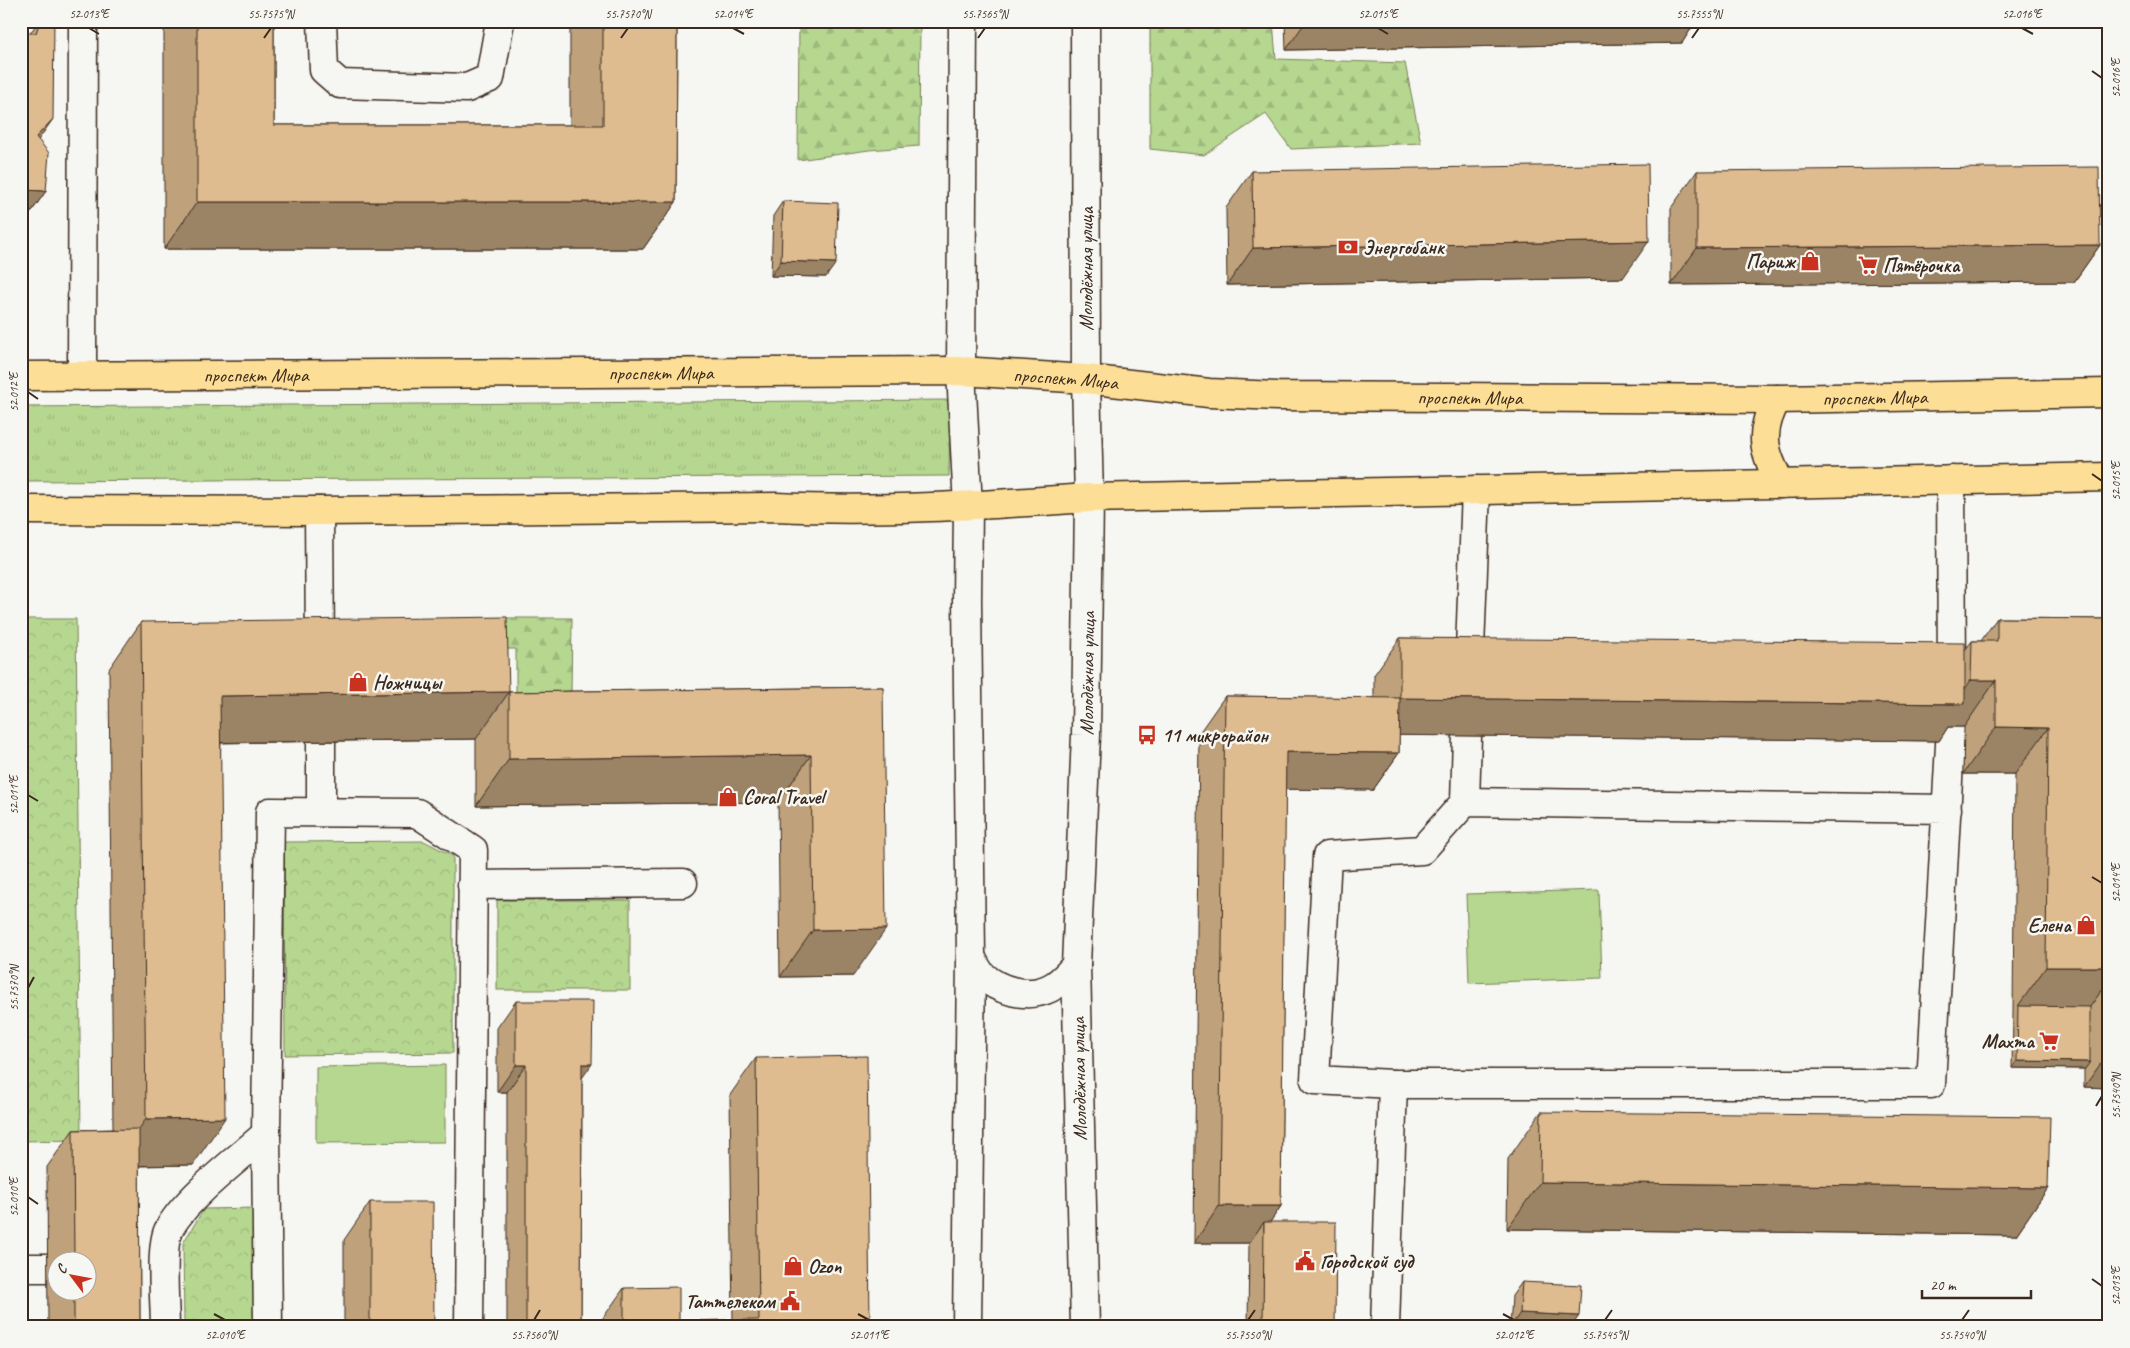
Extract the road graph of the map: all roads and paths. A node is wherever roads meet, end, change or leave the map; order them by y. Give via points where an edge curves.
1 (83, 21) edge
2 (322, 21) edge
3 (500, 21) edge
4 (963, 21) edge
5 (1085, 21) edge
6 (961, 371) junction
7 (21, 376) edge
8 (82, 376) junction
9 (1086, 379) junction
10 (2109, 393) edge
11 (1777, 399) junction
12 (2109, 477) edge
13 (1951, 480) junction
14 (1781, 484) junction
15 (1476, 490) junction
16 (1089, 498) junction
17 (968, 507) junction
18 (21, 510) edge
19 (319, 511) junction
20 (320, 666) edge
21 (1470, 676) edge
22 (1952, 688) edge
23 (1951, 728) edge
24 (1468, 736) edge
25 (321, 742) edge
26 (1465, 802) junction
27 (1947, 809) junction
28 (321, 812) junction
29 (683, 883) dead end
30 (472, 885) junction
31 (971, 957) junction
32 (1076, 965) junction
33 (1393, 1084) junction
34 (266, 1134) junction
35 (165, 1327) edge
36 (268, 1327) edge
37 (469, 1327) edge
38 (967, 1327) edge
39 (1085, 1327) edge
40 (1385, 1327) edge

1 - 8 street
2 - 3 street via 324,70 340,84 467,88 490,78
4 - 6 street
5 - 9 street, Молодёжная улица
6 - 8 main road, проспект Мира
6 - 9 main road, проспект Мира
6 - 17 street
7 - 8 main road, проспект Мира
9 - 11 main road, проспект Мира via 1209,393 1277,396
9 - 16 street, Молодёжная улица
10 - 11 main road, проспект Мира
11 - 14 main road via 1768,415 1764,432 1770,466
12 - 13 main road
13 - 14 main road
13 - 22 street
14 - 15 main road
15 - 16 main road
15 - 21 street
16 - 17 main road
16 - 32 street, Молодёжная улица via 1086,735
17 - 19 main road
17 - 31 street
18 - 19 main road
19 - 20 street
23 - 27 street
24 - 26 street
25 - 28 street
26 - 27 street
26 - 33 street via 1422,850 1327,856 1315,1080
27 - 33 street via 1931,1084
28 - 30 street via 417,813 473,850
28 - 34 street via 270,812
29 - 30 street
30 - 37 street
31 - 32 street via 981,973 995,985 1012,992 1049,989
31 - 38 street
32 - 39 street, Молодёжная улица
33 - 40 street
34 - 35 street via 189,1203 168,1232 154,1265
34 - 36 street

